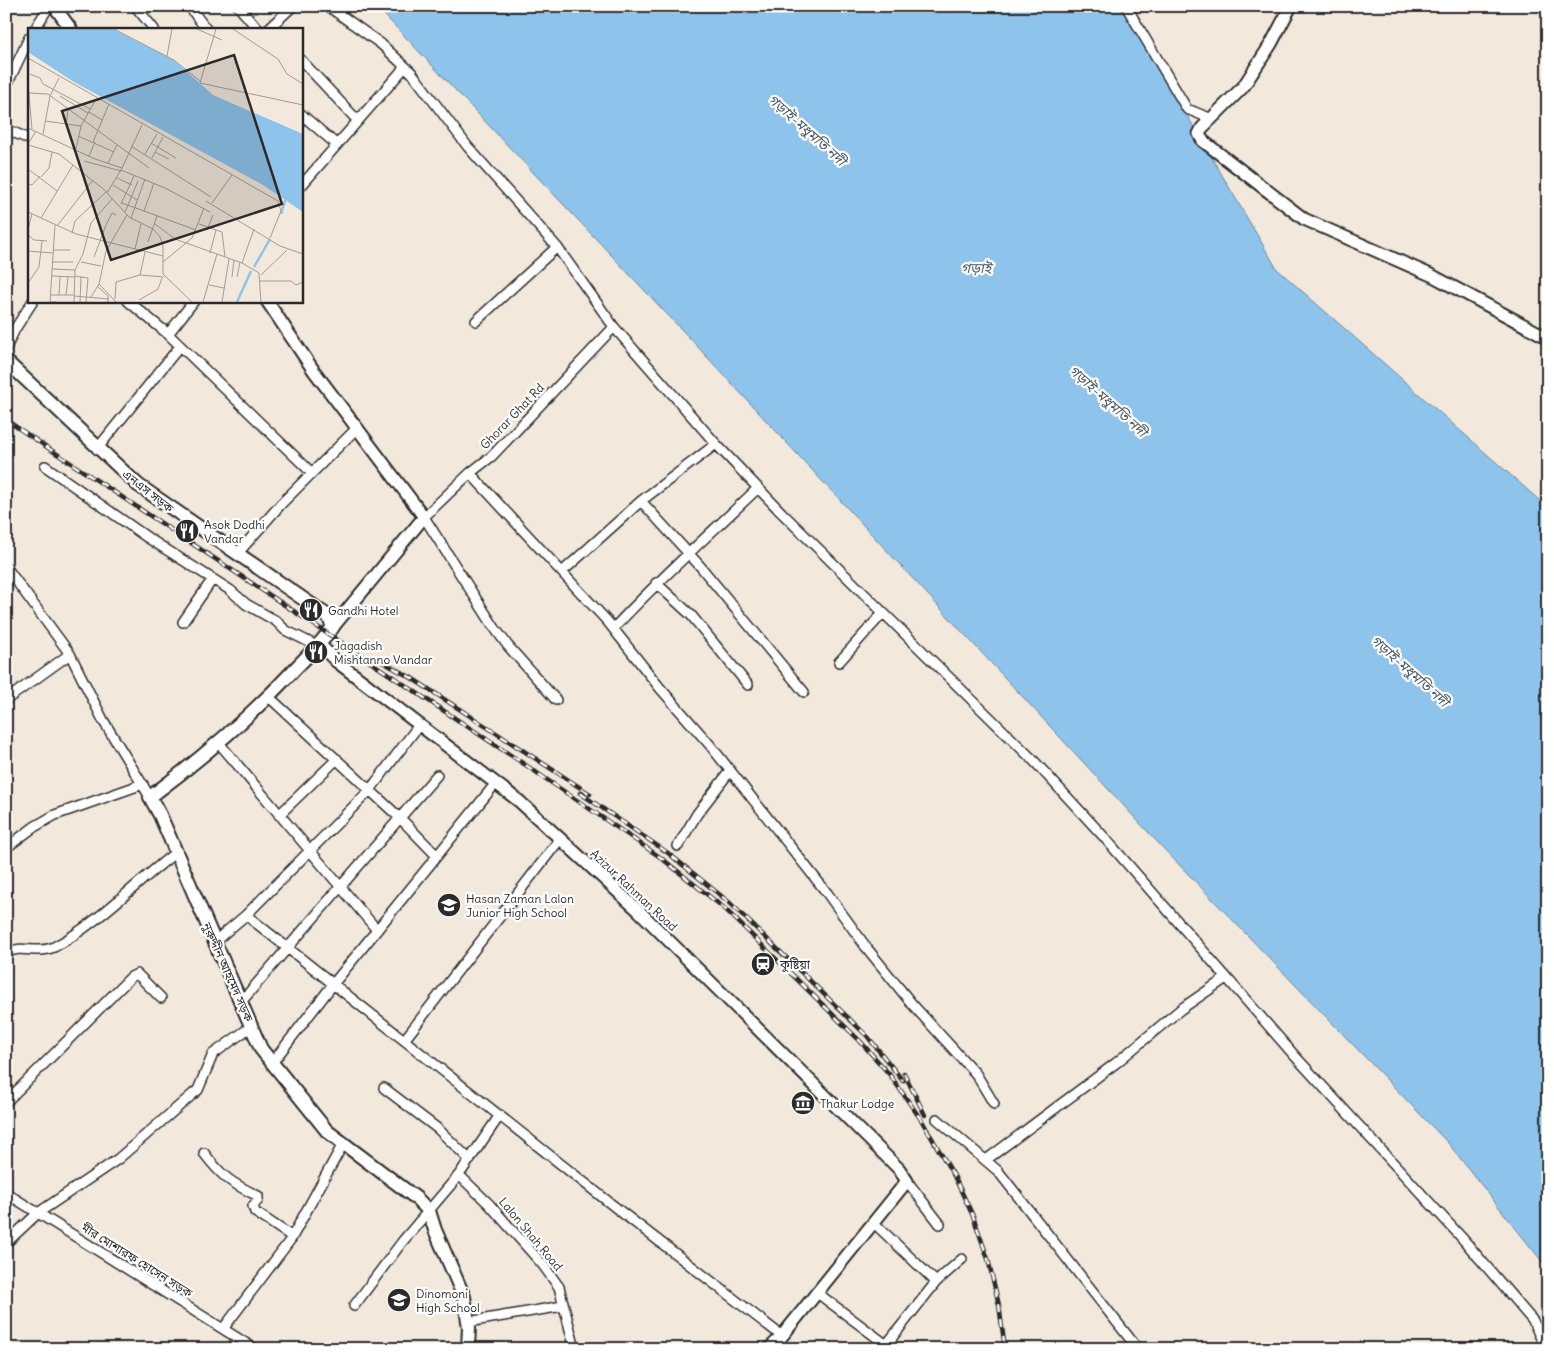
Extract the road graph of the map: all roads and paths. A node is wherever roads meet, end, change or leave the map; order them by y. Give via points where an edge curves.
1 (49, 6) edge
2 (54, 6) edge
3 (135, 6) edge
4 (189, 6) edge
5 (238, 6) edge
6 (292, 6) edge
7 (328, 6) edge
8 (1126, 6) edge
9 (1291, 6) edge
10 (36, 28) edge
11 (70, 28) edge
12 (153, 28) edge
13 (205, 28) edge
14 (257, 28) edge
15 (269, 28) edge
16 (28, 40) edge
17 (302, 61) edge
18 (405, 66) junction
19 (6, 86) edge
20 (302, 115) edge
21 (1212, 119) junction
22 (358, 121) junction
23 (6, 129) edge
24 (28, 139) edge
25 (337, 145) junction
26 (302, 184) edge
27 (557, 247) junction
28 (32, 302) edge
29 (129, 302) edge
30 (193, 302) edge
31 (268, 302) edge
32 (476, 321) dead end
33 (614, 327) junction
34 (168, 334) junction
35 (1548, 338) edge
36 (180, 346) junction
37 (6, 348) edge
38 (6, 361) edge
39 (358, 427) junction
40 (716, 444) junction
41 (97, 449) junction
42 (45, 466) dead end
43 (470, 472) junction
44 (312, 473) junction
45 (758, 488) junction
46 (641, 501) junction
47 (424, 517) junction
48 (238, 553) junction
49 (689, 554) junction
50 (6, 567) edge
51 (562, 572) junction
52 (212, 580) junction
53 (656, 583) junction
54 (884, 613) junction
55 (183, 622) dead end
56 (333, 627) junction
57 (614, 628) junction
58 (319, 646) junction
59 (70, 654) junction
60 (839, 662) dead end
61 (748, 685) dead end
62 (804, 692) dead end
63 (269, 696) junction
64 (6, 700) edge
65 (556, 700) dead end
66 (419, 725) junction
67 (219, 743) junction
68 (337, 760) junction
69 (730, 771) junction
70 (437, 775) dead end
71 (496, 783) junction
72 (143, 784) junction
73 (370, 790) junction
74 (150, 797) junction
75 (279, 815) junction
76 (400, 818) junction
77 (560, 839) junction
78 (678, 846) dead end
79 (6, 848) edge
80 (309, 851) junction
81 (175, 853) junction
82 (437, 856) junction
83 (340, 887) junction
84 (246, 915) junction
85 (377, 930) junction
86 (214, 942) junction
87 (288, 947) junction
88 (6, 954) edge
89 (1226, 978) junction
90 (334, 983) junction
91 (162, 998) dead end
92 (241, 1002) junction
93 (252, 1026) junction
94 (405, 1039) junction
95 (272, 1064) junction
96 (384, 1088) dead end
97 (6, 1102) edge
98 (994, 1104) dead end
99 (500, 1115) junction
100 (938, 1120) dead end
101 (343, 1144) junction
102 (204, 1153) dead end
103 (470, 1160) junction
104 (986, 1160) junction
105 (459, 1176) junction
106 (907, 1181) junction
107 (6, 1193) edge
108 (429, 1212) junction
109 (38, 1213) junction
110 (873, 1222) junction
111 (940, 1224) dead end
112 (291, 1236) junction
113 (6, 1244) edge
114 (962, 1259) dead end
115 (936, 1282) junction
116 (816, 1292) junction
117 (354, 1306) dead end
118 (563, 1306) junction
119 (468, 1322) junction
120 (223, 1329) junction
121 (782, 1336) junction
122 (887, 1347) edge
123 (255, 1349) edge
124 (468, 1349) edge
125 (575, 1349) edge
126 (769, 1349) edge
127 (1138, 1349) edge
128 (1546, 1349) edge

1 - 10 street
2 - 11 street
3 - 12 street
4 - 13 street
5 - 14 street
6 - 15 street
7 - 18 street via 381,44
8 - 21 street via 1187,109
9 - 21 street via 1271,44 1242,87
16 - 19 street
17 - 22 street
18 - 22 street
18 - 27 street via 468,147
20 - 25 street
21 - 35 street via 1200,131 1203,141 1304,219 1433,276
22 - 25 street
23 - 24 street
25 - 26 street
27 - 32 street
27 - 33 street
28 - 37 street
29 - 34 street
30 - 34 street
31 - 39 street via 314,371
33 - 40 street
33 - 43 street, Ghorar Ghat Rd via 492,456
34 - 36 street
36 - 41 street
36 - 44 street
38 - 41 main road, এনএস সড়ক
39 - 44 street
39 - 47 street
40 - 45 street
40 - 46 street
41 - 48 main road, এনএস সড়ক via 138,485
42 - 52 street
43 - 47 street, Ghorar Ghat Rd
43 - 51 street
44 - 48 street
45 - 49 street
45 - 54 street
46 - 49 street
46 - 51 street
47 - 56 street
47 - 65 street via 494,627
48 - 56 main road, এনএস সড়ক via 328,616
49 - 53 street
49 - 62 street
50 - 59 street, নুরুদ্দীন আহমেদ সড়ক
51 - 57 street
52 - 55 street
52 - 58 street via 285,630
53 - 57 street
53 - 61 street via 691,615
54 - 60 street
54 - 89 street via 1035,762
56 - 58 main road
57 - 69 street
58 - 63 main road
58 - 66 street, Azizur Rahman Road
59 - 64 street
59 - 72 street, নুরুদ্দীন আহমেদ সড়ক via 103,720
63 - 67 main road
63 - 68 street
66 - 71 street, Azizur Rahman Road
66 - 73 street
67 - 74 main road
67 - 75 street
68 - 73 street
68 - 75 street
69 - 78 street via 697,814
69 - 98 street via 912,1004 976,1074
70 - 76 street
71 - 77 street, Azizur Rahman Road
71 - 82 street
72 - 74 street, নুরুদ্দীন আহমেদ সড়ক
72 - 79 street via 55,815
73 - 76 street
73 - 80 street
74 - 81 main road, নুরুদ্দীন আহমেদ সড়ক
75 - 80 street
76 - 82 street
76 - 83 street
77 - 94 street
77 - 106 street, Azizur Rahman Road via 639,911 899,1169
80 - 83 street
80 - 84 street
81 - 86 main road, নুরুদ্দীন আহমেদ সড়ক
81 - 88 street via 94,920 53,947 43,950 14,948
82 - 85 street
83 - 85 street
83 - 87 street
84 - 86 street
84 - 87 street
85 - 90 street
86 - 92 main road, নুরুদ্দীন আহমেদ সড়ক
87 - 90 street
87 - 92 street
89 - 104 street
89 - 128 street via 1462,1238 1533,1321
90 - 94 street
90 - 95 street
91 - 97 street via 142,976 131,977
92 - 93 main road, নুরুদ্দীন আহমেদ সড়ক
93 - 95 main road, নুরুদ্দীন আহমেদ সড়ক
93 - 109 street via 214,1054 198,1090 118,1159
94 - 99 street
95 - 101 main road, নুরুদ্দীন আহমেদ সড়ক via 327,1131
96 - 103 street
99 - 103 street
99 - 121 street
100 - 104 street
101 - 108 main road, নুরুদ্দীন আহমেদ সড়ক via 416,1198
101 - 112 street
102 - 112 street via 219,1174 258,1196 253,1206 255,1212
103 - 105 street
104 - 127 street
105 - 108 street
105 - 118 street, Lalon Shah Road via 489,1204 543,1265 559,1287
106 - 110 street
106 - 111 street
107 - 109 street, মীর মোশারফ হোসেন সড়ক
108 - 117 street
108 - 119 main road, নুরুদ্দীন আহমেদ সড়ক via 464,1297
109 - 113 street
109 - 120 street, মীর মোশারফ হোসেন সড়ক
110 - 115 street
110 - 116 street
112 - 120 street
114 - 115 street
115 - 122 street
116 - 121 street
116 - 122 street
118 - 119 street
118 - 125 street, Lalon Shah Road
119 - 124 main road, নুরুদ্দীন আহমেদ সড়ক
120 - 123 street, মীর মোশারফ হোসেন সড়ক
121 - 126 street

